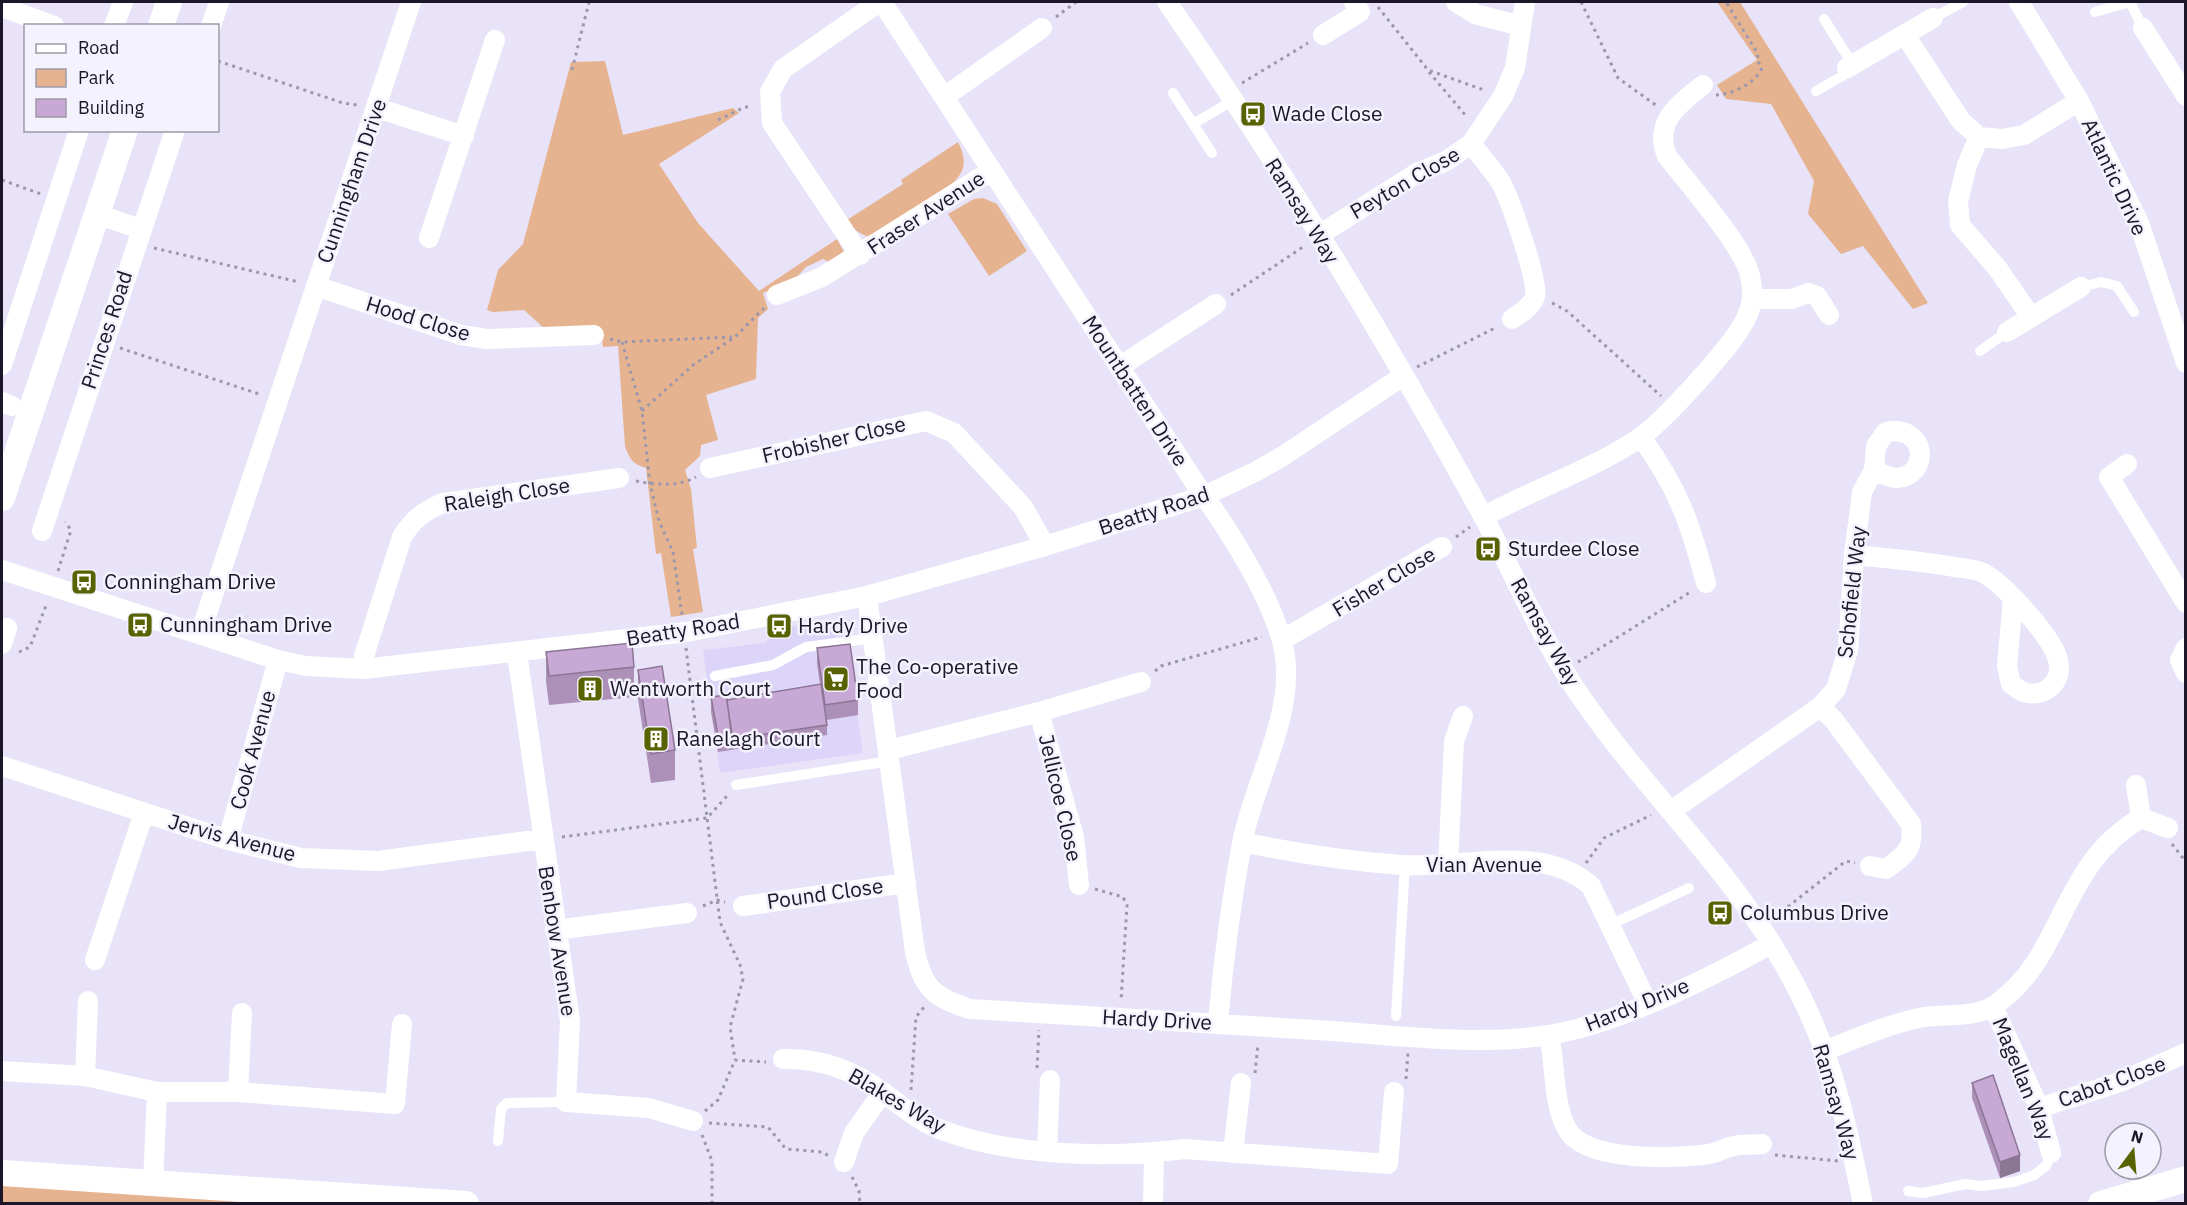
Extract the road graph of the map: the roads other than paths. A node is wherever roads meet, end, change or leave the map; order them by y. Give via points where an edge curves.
1 (123, 2) edge
2 (169, 2) edge
3 (219, 2) edge
4 (411, 2) edge
5 (881, 2) edge
6 (1167, 2) edge
7 (1456, 2) edge
8 (1525, 2) edge
9 (1963, 2) edge
10 (2019, 2) edge
11 (1363, 5) edge
12 (2, 7) edge
13 (2095, 12) dead end
14 (1933, 18) joint
15 (1824, 20) dead end
16 (49, 24) edge
17 (115, 24) edge
18 (162, 24) edge
19 (212, 24) edge
20 (1521, 26) junction
21 (1042, 28) road end
22 (2143, 28) joint
23 (1323, 35) road end
24 (1905, 35) junction
25 (495, 40) dead end
26 (1850, 67) junction
27 (1704, 85) road end
28 (2184, 89) edge
29 (1816, 91) dead end
30 (1173, 93) dead end
31 (1229, 96) junction
32 (944, 97) junction
33 (2079, 101) junction
34 (377, 108) junction
35 (1193, 124) junction
36 (78, 132) edge
37 (124, 132) edge
38 (174, 132) edge
39 (464, 136) junction
40 (1979, 137) junction
41 (1475, 139) junction
42 (1212, 153) dead end
43 (991, 171) junction
44 (97, 214) junction
45 (140, 229) junction
46 (1319, 235) junction
47 (429, 238) dead end
48 (860, 255) junction
49 (316, 286) junction
50 (2081, 286) joint
51 (777, 295) road end
52 (1752, 299) junction
53 (1216, 304) road end
54 (2134, 312) dead end
55 (1829, 315) dead end
56 (2031, 317) junction
57 (1512, 319) road end
58 (2007, 332) joint
59 (594, 335) road end
60 (1980, 351) dead end
61 (2186, 363) edge
62 (2, 365) edge
63 (1119, 367) junction
64 (1403, 376) junction
65 (1641, 437) junction
66 (2127, 464) dead end
67 (710, 468) road end
68 (1874, 471) dead end
69 (619, 478) road end
70 (1204, 496) junction
71 (2, 498) edge
72 (1484, 517) junction
73 (42, 531) dead end
74 (1045, 546) junction
75 (1442, 547) road end
76 (1854, 555) junction
77 (2, 570) edge
78 (1707, 583) road end
79 (867, 596) junction
80 (2013, 599) dead end
81 (2186, 603) edge
82 (200, 634) junction
83 (1280, 636) junction
84 (874, 638) junction
85 (2186, 648) edge
86 (517, 653) junction
87 (278, 660) junction
88 (363, 669) junction
89 (2186, 673) edge
90 (715, 676) dead end
91 (1141, 682) road end
92 (1820, 706) junction
93 (1039, 712) junction
94 (1463, 716) dead end
95 (890, 755) junction
96 (2, 766) edge
97 (736, 785) road end
98 (2136, 785) dead end
99 (1671, 811) junction
100 (144, 813) junction
101 (2141, 818) junction
102 (2168, 828) dead end
103 (542, 839) junction
104 (228, 840) junction
105 (1242, 842) junction
106 (1448, 864) junction
107 (1405, 865) junction
108 (1870, 866) road end
109 (906, 883) junction
110 (1079, 885) road end
111 (1689, 888) dead end
112 (743, 906) road end
113 (687, 913) road end
114 (1610, 925) junction
115 (555, 930) junction
116 (1765, 936) junction
117 (95, 960) dead end
118 (88, 1001) dead end
119 (1648, 1004) junction
120 (1993, 1006) junction
121 (242, 1013) dead end
122 (1396, 1016) dead end
123 (1218, 1023) junction
124 (402, 1024) dead end
125 (1549, 1035) junction
126 (1824, 1051) junction
127 (2186, 1053) edge
128 (783, 1059) road end
129 (2, 1071) edge
130 (85, 1076) junction
131 (1050, 1080) road end
132 (1241, 1083) road end
133 (158, 1092) junction
134 (238, 1092) junction
135 (883, 1092) junction
136 (1394, 1092) road end
137 (566, 1102) junction
138 (2039, 1108) junction
139 (693, 1121) road end
140 (498, 1141) dead end
141 (1762, 1144) road end
142 (1047, 1152) junction
143 (1154, 1153) junction
144 (1233, 1153) junction
145 (2051, 1153) joint
146 (844, 1162) road end
147 (2, 1173) edge
148 (2186, 1179) edge
149 (153, 1183) junction
150 (1908, 1191) dead end
151 (466, 1203) edge
152 (1153, 1203) edge
153 (1863, 1203) edge
154 (2100, 1203) edge

1 - 17 street
2 - 18 street
3 - 19 street
4 - 34 street, Cunningham Drive
5 - 32 street, Mountbatten Drive
5 - 48 street, Fraser Avenue via 783,69 770,92 772,123
6 - 31 street, Ramsay Way
7 - 20 street via 1475,14
8 - 20 street, Peyton Close
9 - 14 lane
10 - 33 street, Atlantic Drive
11 - 23 street
12 - 16 street
13 - 22 lane via 2130,2
14 - 24 street
15 - 26 lane
20 - 41 street, Peyton Close via 1515,68 1503,96
21 - 32 street
22 - 28 street
24 - 26 street
24 - 40 street via 1960,121
25 - 39 street
26 - 29 lane via 1844,75
27 - 52 street via 1669,115 1662,135 1667,156 1739,251 1750,274
30 - 35 lane
31 - 35 lane
31 - 46 street, Ramsay Way
32 - 43 street, Mountbatten Drive
33 - 40 street via 2024,135 2002,139
33 - 61 street, Atlantic Drive via 2139,223
34 - 39 street
34 - 49 street, Cunningham Drive
35 - 42 lane
36 - 62 street
37 - 44 street
38 - 45 street, Princes Road
39 - 47 street
40 - 56 street via 1958,201 1960,225 1998,269
41 - 46 street, Peyton Close via 1446,161 1416,173
41 - 57 street via 1511,204 1536,295 1530,306
43 - 48 street, Fraser Avenue
43 - 63 street, Mountbatten Drive
44 - 45 street
44 - 71 street
45 - 73 street, Princes Road
46 - 64 street, Ramsay Way
48 - 51 street, Fraser Avenue via 822,277
49 - 59 street, Hood Close via 460,335 487,339
49 - 82 street, Cunningham Drive
50 - 54 lane via 2101,282 2117,286
50 - 56 street
52 - 55 street via 1791,299 1809,293 1817,296
52 - 65 street via 1739,332
53 - 63 street
56 - 58 street
58 - 60 lane
63 - 70 street, Mountbatten Drive
64 - 70 street, Beatty Road via 1275,461
64 - 72 street, Ramsay Way
65 - 72 street
65 - 78 street via 1675,489 1691,525
66 - 81 street via 2109,477
67 - 74 street, Frobisher Close via 927,421 954,433 1023,507
68 - 76 street, Schofield Way via 1862,492
69 - 88 street, Raleigh Close via 443,503 426,510 412,521 402,537
70 - 74 street, Beatty Road
70 - 83 street, Mountbatten Drive via 1215,508 1261,592
72 - 99 street, Ramsay Way via 1564,671
74 - 79 street, Beatty Road
75 - 83 street, Fisher Close
76 - 80 street via 1918,560 1980,571
76 - 92 street, Schofield Way via 1848,650 1836,689
77 - 82 street, Beatty Road
79 - 84 street
79 - 86 street, Beatty Road via 687,632
82 - 87 street, Beatty Road
83 - 105 street, Mountbatten Drive via 1285,667 1280,714
84 - 90 lane via 806,647 773,665
84 - 95 street
85 - 89 street via 2180,660
86 - 88 street, Beatty Road
86 - 103 street, Benbow Avenue
87 - 88 street, Beatty Road via 306,666
87 - 104 street, Cook Avenue
91 - 93 street, Jellicoe Close
92 - 99 street, Schofield Way
92 - 108 street via 1911,824 1913,839 1907,854 1886,869
93 - 95 street, Jellicoe Close
93 - 110 street, Jellicoe Close via 1074,837
94 - 106 street via 1454,741
95 - 97 lane
95 - 109 street
96 - 100 street, Jervis Avenue
98 - 101 street
99 - 116 street, Ramsay Way
100 - 104 street, Jervis Avenue
100 - 117 street
101 - 102 street
101 - 120 street via 2105,843 2082,872 2031,971
103 - 104 street, Jervis Avenue via 378,861 301,858
103 - 115 street, Benbow Avenue
105 - 107 street, Vian Avenue
105 - 123 street, Mountbatten Drive
106 - 107 street, Vian Avenue
106 - 114 street, Vian Avenue via 1548,863 1579,875 1591,886
107 - 122 lane
109 - 112 street, Pound Close
109 - 123 street, Hardy Drive via 921,978 932,992 948,1002 970,1009
111 - 114 lane
113 - 115 street
114 - 119 street
115 - 137 street, Benbow Avenue via 570,1021
116 - 119 street, Hardy Drive
116 - 126 street, Ramsay Way via 1798,992
118 - 130 street
119 - 125 street, Hardy Drive via 1586,1027
120 - 126 street via 1920,1017
120 - 138 street, Magellan Way
121 - 134 street
123 - 125 street, Hardy Drive via 1476,1040
124 - 134 street via 395,1104
125 - 141 street via 1561,1115 1567,1131 1588,1149 1642,1156 1710,1154 1733,1146
126 - 153 street, Ramsay Way
127 - 138 street, Cabot Close via 2120,1082
128 - 135 street, Blakes Way via 803,1058 837,1067
129 - 130 street
130 - 133 street
131 - 142 street
132 - 144 street
133 - 134 street
133 - 149 street
135 - 142 street, Blakes Way via 941,1130 1013,1150
135 - 146 street via 854,1133
136 - 144 street, Blakes Way via 1388,1164
137 - 139 street via 649,1108
137 - 140 lane via 507,1103 501,1109
138 - 145 street, Magellan Way
142 - 143 street, Blakes Way
143 - 144 street, Blakes Way via 1185,1149
143 - 152 street
145 - 150 lane via 2046,1166 2014,1182 1965,1184 1923,1193
147 - 149 street
148 - 154 street
149 - 151 street

